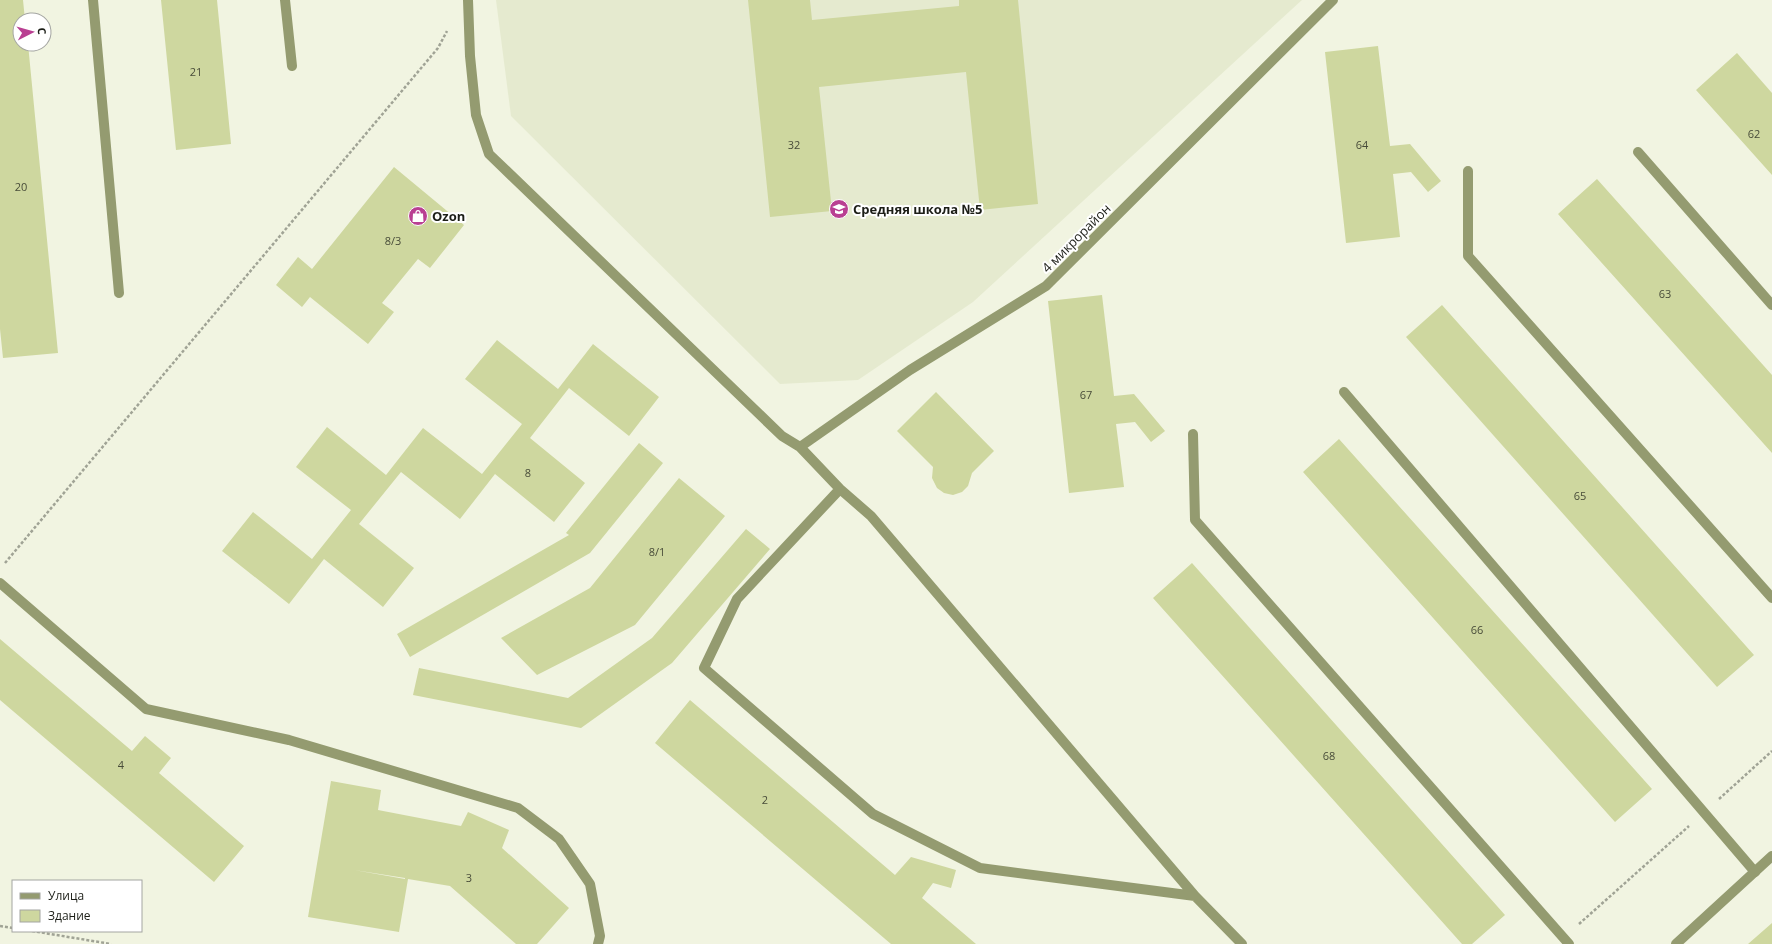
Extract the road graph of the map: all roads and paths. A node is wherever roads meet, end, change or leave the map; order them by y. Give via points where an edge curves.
1 (93, 0) edge
2 (285, 0) edge
3 (468, 0) edge
4 (1333, 0) edge
5 (449, 28) dead end
6 (292, 66) dead end
7 (1638, 152) dead end
8 (1468, 171) dead end
9 (119, 293) dead end
10 (1772, 305) edge
11 (1344, 392) dead end
12 (1193, 434) dead end
13 (800, 447) junction
14 (840, 489) junction
15 (0, 569) edge
16 (0, 583) edge
17 (1772, 598) edge
18 (1772, 751) edge
19 (1704, 813) junction
20 (1772, 856) edge
21 (1755, 872) junction
22 (1194, 896) junction
23 (0, 926) edge
24 (12, 928) edge
25 (38, 932) edge
26 (1566, 941) edge
27 (111, 944) edge
28 (598, 944) edge
29 (1242, 944) edge
30 (1676, 944) edge

1 - 9 street
2 - 6 street
3 - 13 street via 476,115 489,154 782,436
4 - 13 street, 4 микрорайон via 1046,286 910,370
5 - 15 path via 438,48
7 - 10 street
8 - 17 street via 1468,256
11 - 19 street
12 - 26 street via 1195,520
13 - 14 street
14 - 22 street via 870,516
14 - 22 street via 738,599 704,668 873,814 980,868
16 - 28 street via 146,709 289,740 518,808 559,839 590,884 600,936
18 - 19 path
19 - 21 street
19 - 26 path
20 - 21 street
21 - 30 street
22 - 29 street
23 - 24 path
25 - 27 path

